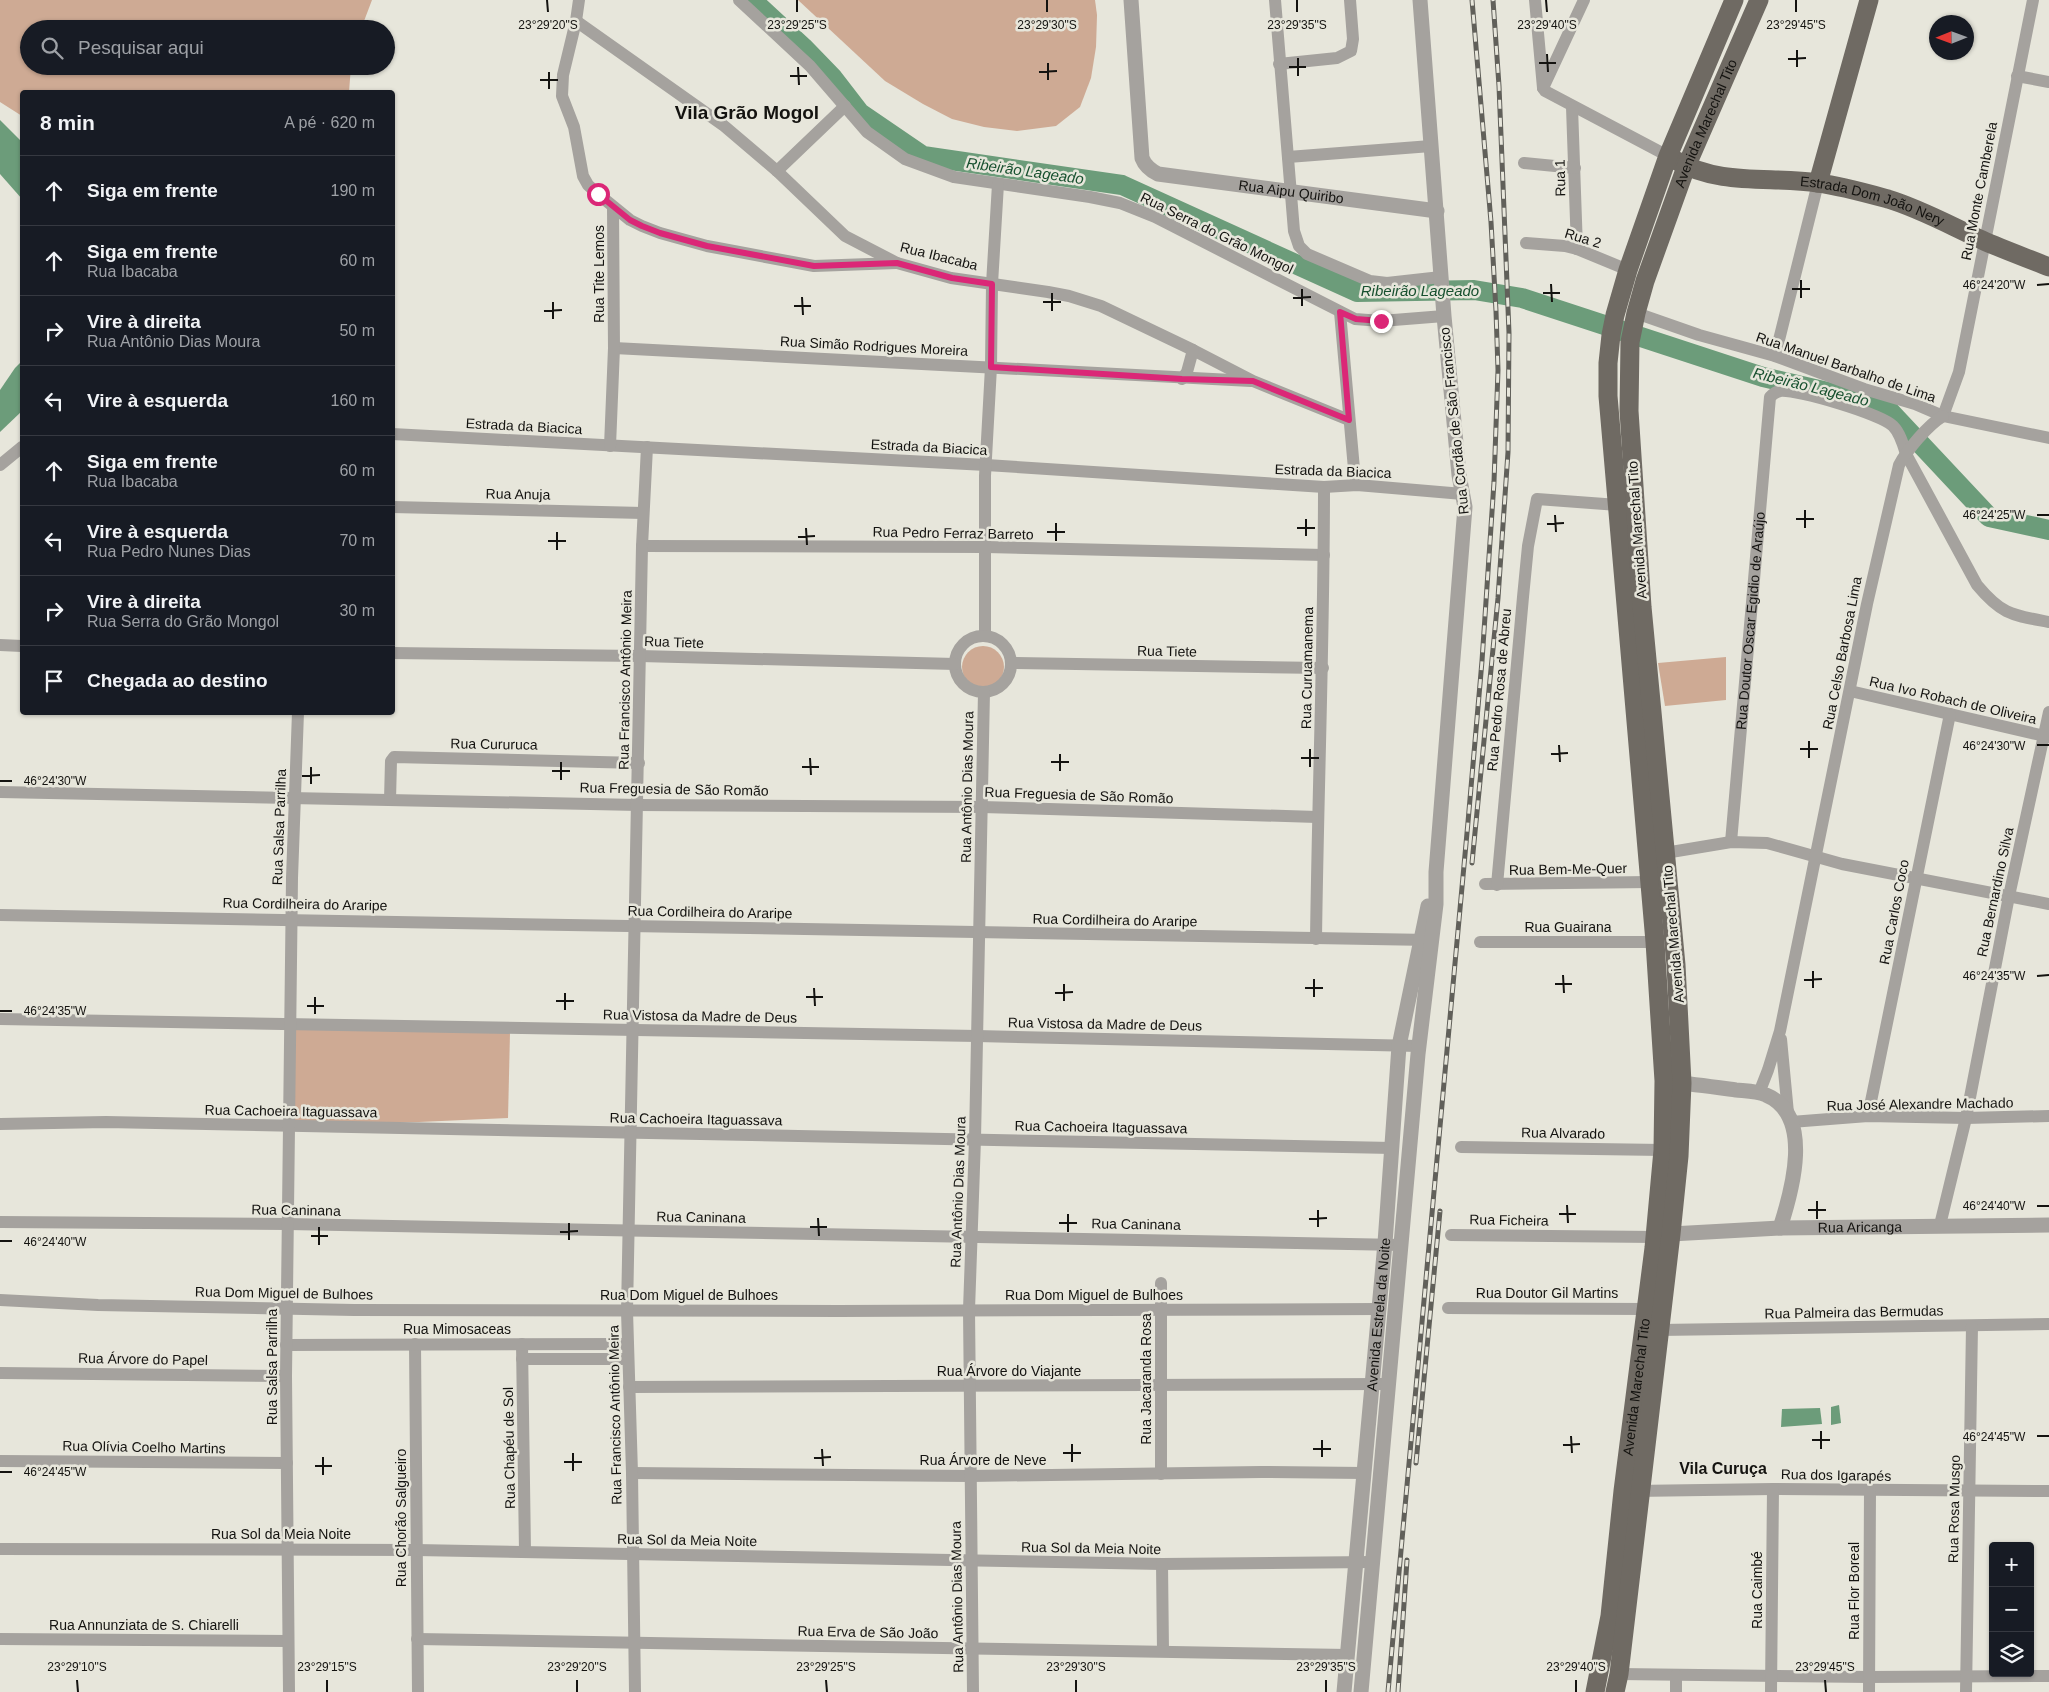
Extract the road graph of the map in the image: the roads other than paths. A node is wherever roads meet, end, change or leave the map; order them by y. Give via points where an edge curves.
1 (579, 0) edge
2 (740, 0) edge
3 (1131, 0) edge
4 (1275, 0) edge
5 (1350, 0) edge
6 (1420, 0) edge
7 (1535, 0) edge
8 (1584, 0) edge
9 (1734, 0) edge
10 (1759, 0) edge
11 (1869, 0) edge
12 (2033, 0) edge
13 (576, 21) junction
14 (1279, 64) junction
15 (2017, 76) junction
16 (2049, 82) edge
17 (1543, 88) junction
18 (845, 106) junction
19 (1572, 107) junction
20 (1431, 146) junction
21 (1668, 156) junction
22 (1288, 157) junction
23 (1524, 163) dead end
24 (1686, 167) junction
25 (1575, 168) junction
26 (777, 171) junction
27 (1818, 183) junction
28 (998, 184) junction
29 (1290, 192) junction
30 (613, 207) junction
31 (1437, 211) junction
32 (1985, 241) junction
33 (1526, 243) dead end
34 (866, 247) junction
35 (1577, 249) junction
36 (897, 263) junction
37 (860, 265) junction
38 (2049, 267) edge
39 (1628, 270) junction
40 (1441, 281) junction
41 (992, 284) junction
42 (1444, 311) junction
43 (1340, 312) junction
44 (1635, 318) junction
45 (614, 348) junction
46 (1194, 350) junction
47 (1775, 356) junction
48 (991, 367) junction
49 (1182, 379) junction
50 (1253, 381) junction
51 (1939, 418) junction
52 (1349, 420) junction
53 (395, 434) edge
54 (2049, 438) edge
55 (610, 446) junction
56 (647, 448) junction
57 (20, 449) edge
58 (1906, 454) junction
59 (0, 465) edge
60 (986, 465) junction
61 (1357, 485) junction
62 (1324, 487) junction
63 (1463, 494) junction
64 (1618, 506) junction
65 (395, 507) edge
66 (643, 512) junction
67 (642, 546) junction
68 (986, 547) junction
69 (1324, 555) junction
70 (2049, 622) edge
71 (985, 636) junction
72 (0, 645) edge
73 (20, 646) edge
74 (395, 653) edge
75 (640, 656) junction
76 (1011, 663) junction
77 (955, 664) junction
78 (1323, 668) junction
79 (984, 692) junction
80 (1850, 692) junction
81 (2049, 712) edge
82 (1950, 714) junction
83 (298, 715) edge
84 (2047, 736) edge
85 (639, 762) junction
86 (0, 792) edge
87 (296, 797) junction
88 (390, 800) junction
89 (638, 805) junction
90 (982, 807) junction
91 (1317, 818) junction
92 (1731, 842) junction
93 (1657, 854) junction
94 (1816, 857) junction
95 (1917, 877) junction
96 (1650, 882) junction
97 (1491, 884) joint
98 (2009, 896) junction
99 (2049, 904) edge
100 (0, 915) edge
101 (291, 919) junction
102 (635, 926) junction
103 (979, 932) junction
104 (1316, 939) junction
105 (1426, 940) junction
106 (1480, 942) dead end
107 (1655, 942) junction
108 (0, 1019) edge
109 (290, 1025) junction
110 (633, 1030) junction
111 (1780, 1031) junction
112 (976, 1036) junction
113 (1399, 1046) junction
114 (1419, 1046) junction
115 (1673, 1082) junction
116 (1759, 1093) junction
117 (1868, 1116) junction
118 (2049, 1116) edge
119 (1790, 1117) junction
120 (1966, 1118) junction
121 (0, 1124) edge
122 (288, 1126) junction
123 (631, 1133) junction
124 (975, 1139) junction
125 (1461, 1147) dead end
126 (1392, 1148) junction
127 (1663, 1150) junction
128 (0, 1222) edge
129 (288, 1224) junction
130 (1940, 1225) junction
131 (2049, 1225) edge
132 (1780, 1228) junction
133 (630, 1230) junction
134 (1452, 1235) dead end
135 (1664, 1235) junction
136 (971, 1236) junction
137 (1384, 1243) junction
138 (1401, 1245) junction
139 (1161, 1283) dead end
140 (0, 1300) edge
141 (286, 1308) junction
142 (1448, 1308) dead end
143 (1378, 1309) junction
144 (1647, 1309) junction
145 (969, 1310) junction
146 (1161, 1310) junction
147 (627, 1311) junction
148 (2049, 1324) edge
149 (1972, 1326) junction
150 (1659, 1330) junction
151 (415, 1344) junction
152 (522, 1344) junction
153 (628, 1344) junction
154 (286, 1345) junction
155 (522, 1358) junction
156 (628, 1359) junction
157 (0, 1373) edge
158 (286, 1376) junction
159 (1372, 1384) junction
160 (1161, 1385) junction
161 (1388, 1385) junction
162 (629, 1387) junction
163 (969, 1387) junction
164 (0, 1461) edge
165 (288, 1463) junction
166 (1364, 1472) junction
167 (632, 1473) junction
168 (1161, 1474) junction
169 (971, 1476) junction
170 (1773, 1489) junction
171 (1870, 1490) junction
172 (1632, 1491) junction
173 (1969, 1491) junction
174 (2049, 1491) edge
175 (0, 1548) edge
176 (288, 1549) junction
177 (416, 1550) junction
178 (526, 1552) junction
179 (633, 1555) junction
180 (971, 1560) junction
181 (1356, 1562) junction
182 (1372, 1562) junction
183 (1162, 1564) junction
184 (0, 1639) edge
185 (417, 1639) junction
186 (1605, 1639) junction
187 (288, 1641) junction
188 (634, 1643) junction
189 (972, 1649) junction
190 (1163, 1651) junction
191 (1348, 1655) junction
192 (1676, 1675) junction
193 (1966, 1675) junction
194 (1771, 1676) junction
195 (2049, 1676) edge
196 (1869, 1677) junction
197 (1617, 1683) edge
198 (289, 1692) edge
199 (418, 1692) edge
200 (634, 1692) edge
201 (973, 1692) edge
202 (1344, 1692) edge
203 (1361, 1692) edge
204 (1595, 1692) edge
205 (1676, 1692) edge
206 (1771, 1692) edge
207 (1869, 1692) edge
208 (1966, 1692) edge

1 - 13 street, Rua Tite Lemos
2 - 18 street, Rua Serra do Grão Mongol via 810,66
3 - 29 street, Rua Aipu Quiribo via 1142,158 1147,167 1158,174
4 - 14 street
5 - 14 street via 1351,51 1337,58
6 - 20 street, Rua Cordão de São Francisco
7 - 17 street
8 - 17 street
9 - 21 main road, Avenida Marechal Tito
10 - 24 main road, Avenida Marechal Tito
11 - 27 main road
12 - 15 street, Rua Monte Camberela
13 - 26 street, Rua Ibacaba via 716,120
13 - 30 street, Rua Tite Lemos via 563,75 562,96 574,127 582,176 588,186
14 - 22 street
15 - 16 street
15 - 32 street, Rua Monte Camberela
17 - 19 street
18 - 26 street
18 - 28 street, Rua Serra do Grão Mongol via 867,132 905,159 954,177
19 - 21 street
19 - 25 street, Rua 1
20 - 22 street
20 - 31 street, Rua Cordão de São Francisco
21 - 24 main road, Estrada Dom João Nery
21 - 39 main road, Avenida Marechal Tito
22 - 29 street
23 - 25 street
24 - 27 main road, Estrada Dom João Nery via 1726,177
24 - 44 main road, Avenida Marechal Tito
25 - 35 street, Rua 1
26 - 34 street, Rua Ibacaba via 845,236
27 - 32 main road, Estrada Dom João Nery via 1889,199
27 - 47 street
28 - 41 street
28 - 43 street, Rua Serra do Grão Mongol via 1120,203 1155,217
29 - 31 street, Rua Aipu Quiribo
29 - 40 street via 1294,231 1299,246 1307,254 1370,282
30 - 37 street via 642,226 707,246 814,266
30 - 45 street, Rua Tite Lemos
31 - 40 street, Rua Cordão de São Francisco
32 - 38 main road, Estrada Dom João Nery
32 - 51 street, Rua Monte Camberela via 1959,372
33 - 35 street, Rua 2
34 - 36 street, Rua Ibacaba
34 - 37 street
35 - 39 street, Rua 2
36 - 37 street
36 - 41 street, Rua Ibacaba via 952,278
39 - 64 main road, Avenida Marechal Tito via 1615,315 1608,363
40 - 42 street, Rua Cordão de São Francisco
41 - 46 street, Rua Ibacaba via 1062,294 1093,304
41 - 48 street
42 - 43 street, Rua Serra do Grão Mongol via 1367,321
42 - 63 street, Rua Cordão de São Francisco via 1458,475
43 - 52 street
44 - 47 street, Rua Manuel Barbalho de Lima
44 - 93 main road, Avenida Marechal Tito via 1630,342 1629,411
45 - 48 street, Rua Simão Rodrigues Moreira
45 - 55 street, Rua Tite Lemos
46 - 49 street
46 - 50 street, Rua Ibacaba
47 - 51 street, Rua Manuel Barbalho de Lima via 1915,404
48 - 49 street, Rua Simão Rodrigues Moreira
48 - 60 street
49 - 50 street, Rua Simão Rodrigues Moreira
50 - 52 street, Rua Ibacaba
51 - 54 street, Rua Manuel Barbalho de Lima
51 - 58 street, Rua Celso Barbosa Lima
52 - 61 street
53 - 55 street, Estrada da Biacica
55 - 56 street, Estrada da Biacica
56 - 60 street, Estrada da Biacica
56 - 66 street, Rua Francisco Antônio Meira
57 - 59 street
58 - 70 street via 1977,585 1990,601 2010,614
58 - 80 street, Rua Celso Barbosa Lima via 1899,465 1885,520
58 - 92 street, Rua Doutor Oscar Egidio de Araújo via 1898,432 1887,422 1851,408 1794,393 1778,392 1770,397
60 - 62 street, Estrada da Biacica
60 - 68 street
61 - 62 street, Estrada da Biacica
61 - 63 street, Estrada da Biacica
62 - 69 street, Rua Curuamanema
63 - 105 street, Rua Cordão de São Francisco via 1465,507 1436,872
64 - 93 main road, Avenida Marechal Tito
64 - 97 street, Rua Pedro Rosa de Abreu via 1537,499 1528,546 1496,875
65 - 66 street, Rua Anuja
66 - 67 street, Rua Francisco Antônio Meira
67 - 68 street, Rua Pedro Ferraz Barreto
67 - 75 street, Rua Francisco Antônio Meira
68 - 69 street, Rua Pedro Ferraz Barreto
68 - 71 street
69 - 78 street, Rua Curuamanema
71 - 76 street via 1006,648
71 - 77 street via 968,640 961,647
72 - 73 street
74 - 75 street, Rua Tiete
75 - 77 street, Rua Tiete
75 - 85 street, Rua Francisco Antônio Meira
76 - 78 street, Rua Tiete
76 - 79 street via 1006,680 992,691
77 - 79 street via 956,673 967,687
78 - 91 street, Rua Curuamanema
79 - 90 street, Rua Antônio Dias Moura
80 - 82 street, Rua Ivo Robach de Oliveira
80 - 94 street, Rua Celso Barbosa Lima
81 - 84 street, Rua Bernardino Silva
82 - 84 street, Rua Ivo Robach de Oliveira
82 - 95 street, Rua Carlos Coco
83 - 87 street, Rua Salsa Parrilha
84 - 98 street, Rua Bernardino Silva
85 - 88 street, Rua Cururuca via 394,757 391,760
85 - 89 street, Rua Francisco Antônio Meira
86 - 87 street, Rua Freguesia de São Romão
87 - 88 street, Rua Freguesia de São Romão
87 - 101 street, Rua Salsa Parrilha
88 - 89 street, Rua Freguesia de São Romão
89 - 90 street, Rua Freguesia de São Romão
89 - 102 street, Rua Francisco Antônio Meira
90 - 91 street, Rua Freguesia de São Romão
90 - 103 street, Rua Antônio Dias Moura
91 - 104 street, Rua Curuamanema
92 - 93 street
92 - 94 street via 1767,843
93 - 96 main road, Avenida Marechal Tito
93 - 115 main road, Avenida Marechal Tito via 1679,1013
94 - 95 street
94 - 111 street, Rua Celso Barbosa Lima
95 - 98 street
95 - 117 street, Rua Carlos Coco
96 - 97 street, Rua Bem-Me-Quer
96 - 107 main road, Avenida Marechal Tito
98 - 99 street
98 - 120 street, Rua Bernardino Silva
100 - 101 street, Rua Cordilheira do Araripe
101 - 102 street, Rua Cordilheira do Araripe
101 - 109 street, Rua Salsa Parrilha
102 - 103 street, Rua Cordilheira do Araripe
102 - 110 street, Rua Francisco Antônio Meira
103 - 104 street, Rua Cordilheira do Araripe
103 - 112 street, Rua Antônio Dias Moura
104 - 105 street, Rua Cordilheira do Araripe
105 - 113 street, Avenida Estrela da Noite
105 - 114 street, Avenida Estrela da Noite
106 - 107 street, Rua Guairana
107 - 115 main road, Avenida Marechal Tito
108 - 109 street, Rua Vistosa da Madre de Deus
109 - 110 street, Rua Vistosa da Madre de Deus
109 - 122 street, Rua Salsa Parrilha
110 - 112 street, Rua Vistosa da Madre de Deus
110 - 123 street, Rua Francisco Antônio Meira
111 - 116 street, Rua Celso Barbosa Lima
111 - 119 street, Rua Celso Barbosa Lima
112 - 113 street, Rua Vistosa da Madre de Deus
112 - 124 street, Rua Antônio Dias Moura
113 - 114 street, Rua Vistosa da Madre de Deus
113 - 126 street, Avenida Estrela da Noite
114 - 138 street, Avenida Estrela da Noite
115 - 116 street
115 - 127 main road, Avenida Marechal Tito
115 - 135 main road, Avenida Marechal Tito via 1679,1156
116 - 119 street via 1777,1102
117 - 119 street, Rua José Alexandre Machado
117 - 120 street, Rua José Alexandre Machado
118 - 120 street, Rua José Alexandre Machado
119 - 132 street via 1795,1140 1794,1179
120 - 130 street, Rua Bernardino Silva
121 - 122 street, Rua Cachoeira Itaguassava via 106,1122
122 - 123 street, Rua Cachoeira Itaguassava
122 - 129 street, Rua Salsa Parrilha
123 - 124 street, Rua Cachoeira Itaguassava
123 - 133 street, Rua Francisco Antônio Meira
124 - 126 street, Rua Cachoeira Itaguassava
124 - 136 street, Rua Antônio Dias Moura
125 - 127 street, Rua Alvarado
126 - 137 street, Avenida Estrela da Noite
127 - 135 main road, Avenida Marechal Tito
128 - 129 street, Rua Caninana
129 - 133 street, Rua Caninana
129 - 141 street, Rua Salsa Parrilha
130 - 131 street, Rua Aricanga
130 - 132 street, Rua Aricanga
132 - 135 street, Rua Aricanga
133 - 136 street, Rua Caninana
133 - 147 street, Rua Francisco Antônio Meira
134 - 135 street, Rua Ficheira
135 - 144 main road, Avenida Marechal Tito
135 - 150 main road, Avenida Marechal Tito
136 - 137 street, Rua Caninana
136 - 145 street, Rua Antônio Dias Moura
137 - 138 street, Rua Caninana
137 - 143 street, Avenida Estrela da Noite
138 - 161 street, Avenida Estrela da Noite
139 - 146 street, Rua Jacaranda Rosa
140 - 141 street, Rua Dom Miguel de Bulhoes
141 - 147 street, Rua Dom Miguel de Bulhoes
141 - 154 street, Rua Salsa Parrilha
142 - 144 street, Rua Doutor Gil Martins
143 - 146 street, Rua Dom Miguel de Bulhoes
143 - 159 street, Avenida Estrela da Noite
144 - 172 main road, Avenida Marechal Tito
145 - 146 street, Rua Dom Miguel de Bulhoes
145 - 147 street, Rua Dom Miguel de Bulhoes
145 - 163 street, Rua Antônio Dias Moura
146 - 160 street, Rua Jacaranda Rosa
147 - 153 street, Rua Francisco Antônio Meira
148 - 149 street, Rua Palmeira das Bermudas
149 - 150 street, Rua Palmeira das Bermudas
149 - 173 street, Rua Rosa Musgo
150 - 172 main road, Avenida Marechal Tito
151 - 152 street, Rua Mimosaceas
151 - 154 street, Rua Mimosaceas
151 - 177 street, Rua Chorão Salgueiro
152 - 153 street, Rua Mimosaceas
152 - 155 street, Rua Chapéu de Sol
153 - 156 street, Rua Francisco Antônio Meira
154 - 158 street, Rua Salsa Parrilha
155 - 156 street
155 - 178 street, Rua Chapéu de Sol
156 - 162 street, Rua Francisco Antônio Meira
157 - 158 street, Rua Árvore do Papel
158 - 165 street, Rua Salsa Parrilha
159 - 160 street, Rua Árvore do Viajante
159 - 161 street, Rua Árvore do Viajante
159 - 166 street, Avenida Estrela da Noite
160 - 163 street, Rua Árvore do Viajante
160 - 168 street, Rua Jacaranda Rosa
161 - 182 street, Avenida Estrela da Noite
162 - 163 street, Rua Árvore do Viajante
162 - 167 street, Rua Francisco Antônio Meira
163 - 169 street, Rua Antônio Dias Moura
164 - 165 street, Rua Olívia Coelho Martins
165 - 176 street, Rua Salsa Parrilha
166 - 168 street, Rua Árvore de Neve
166 - 181 street, Avenida Estrela da Noite
167 - 169 street, Rua Árvore de Neve
167 - 179 street, Rua Francisco Antônio Meira
168 - 169 street, Rua Árvore de Neve
169 - 180 street, Rua Antônio Dias Moura
170 - 171 street, Rua dos Igarapés
170 - 172 street, Rua dos Igarapés
170 - 194 street, Rua Caimbé
171 - 173 street, Rua dos Igarapés
171 - 196 street, Rua Flor Boreal
172 - 186 main road, Avenida Marechal Tito
172 - 197 main road, Avenida Marechal Tito
173 - 174 street, Rua dos Igarapés
173 - 193 street, Rua Rosa Musgo
175 - 176 street, Rua Sol da Meia Noite
176 - 177 street, Rua Sol da Meia Noite
176 - 187 street, Rua Salsa Parrilha
177 - 178 street, Rua Sol da Meia Noite
177 - 185 street, Rua Chorão Salgueiro
178 - 179 street, Rua Sol da Meia Noite
179 - 180 street, Rua Sol da Meia Noite
179 - 188 street, Rua Francisco Antônio Meira
180 - 183 street, Rua Sol da Meia Noite
180 - 189 street, Rua Antônio Dias Moura
181 - 182 street, Rua Sol da Meia Noite
181 - 183 street, Rua Sol da Meia Noite
181 - 191 street, Avenida Estrela da Noite
182 - 203 street, Avenida Estrela da Noite
183 - 190 street
184 - 187 street, Rua Annunziata de S. Chiarelli
185 - 188 street, Rua Erva de São João
185 - 199 street, Rua Chorão Salgueiro
186 - 197 main road
186 - 204 main road, Avenida Marechal Tito
187 - 198 street, Rua Salsa Parrilha
188 - 189 street, Rua Erva de São João
188 - 200 street, Rua Francisco Antônio Meira
189 - 190 street, Rua Erva de São João
189 - 201 street, Rua Antônio Dias Moura
190 - 191 street, Rua Erva de São João
191 - 202 street, Avenida Estrela da Noite
192 - 194 street
192 - 197 street
192 - 205 street
193 - 195 street
193 - 196 street
193 - 208 street, Rua Rosa Musgo
194 - 196 street
194 - 206 street, Rua Caimbé
196 - 207 street, Rua Flor Boreal

